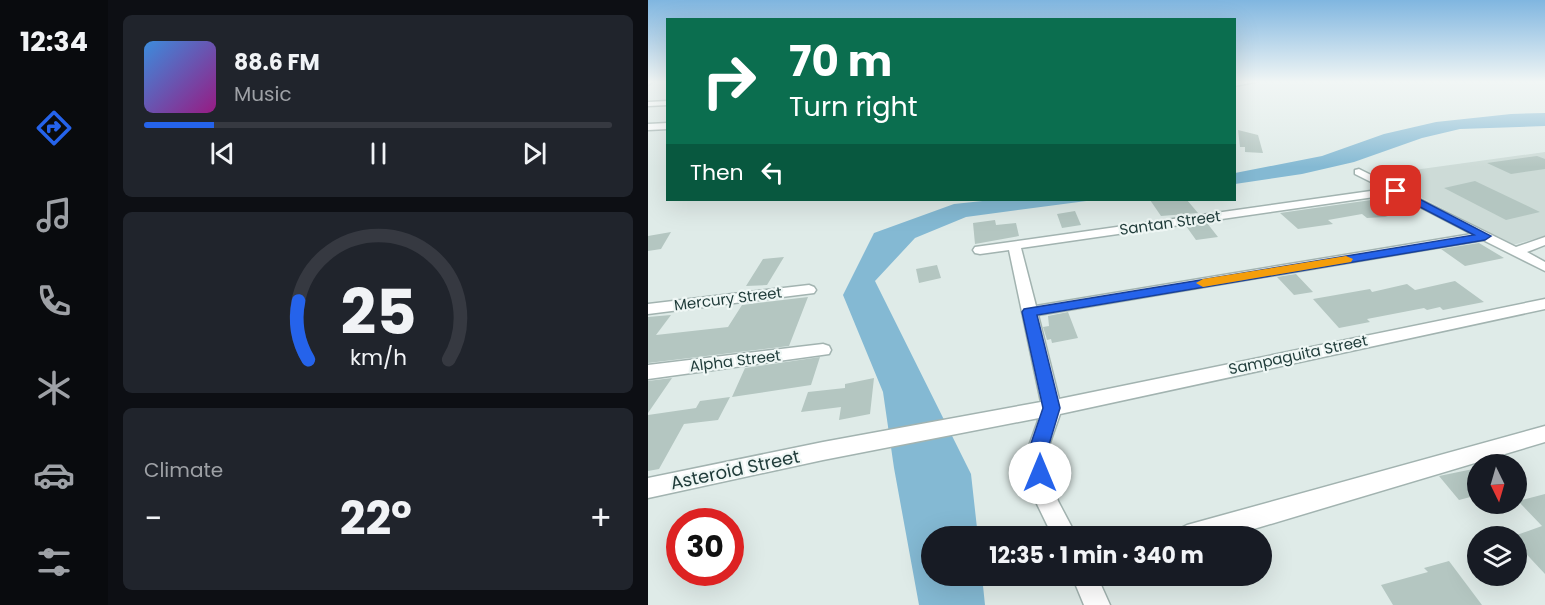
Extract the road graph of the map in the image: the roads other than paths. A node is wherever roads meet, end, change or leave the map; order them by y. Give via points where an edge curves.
1 (666, 126) edge
2 (648, 127) edge
3 (1359, 172) dead end
4 (1396, 191) junction
5 (1485, 236) junction
6 (1545, 241) edge
7 (1014, 245) junction
8 (980, 250) dead end
9 (1516, 252) junction
10 (1545, 267) edge
11 (808, 290) dead end
12 (1545, 304) edge
13 (648, 309) edge
14 (1029, 312) junction
15 (823, 350) dead end
16 (648, 372) edge
17 (1052, 408) junction
18 (981, 421) joint
19 (1545, 434) edge
20 (648, 488) edge
21 (1059, 526) edge
22 (1225, 526) edge
23 (1088, 586) edge
24 (1097, 605) edge

1 - 2 street
3 - 4 street
4 - 5 street
4 - 7 street, Santan Street
5 - 9 street
5 - 14 street
6 - 9 street
7 - 8 street, Santan Street
7 - 14 street
9 - 10 street
11 - 13 street, Mercury Street
12 - 17 street, Sampaguita Street
14 - 17 street
15 - 16 street, Alpha Street
17 - 18 street, Sampaguita Street
17 - 21 street via 1035,458 1048,504
18 - 20 street, Asteroid Street
19 - 22 street
23 - 24 street

